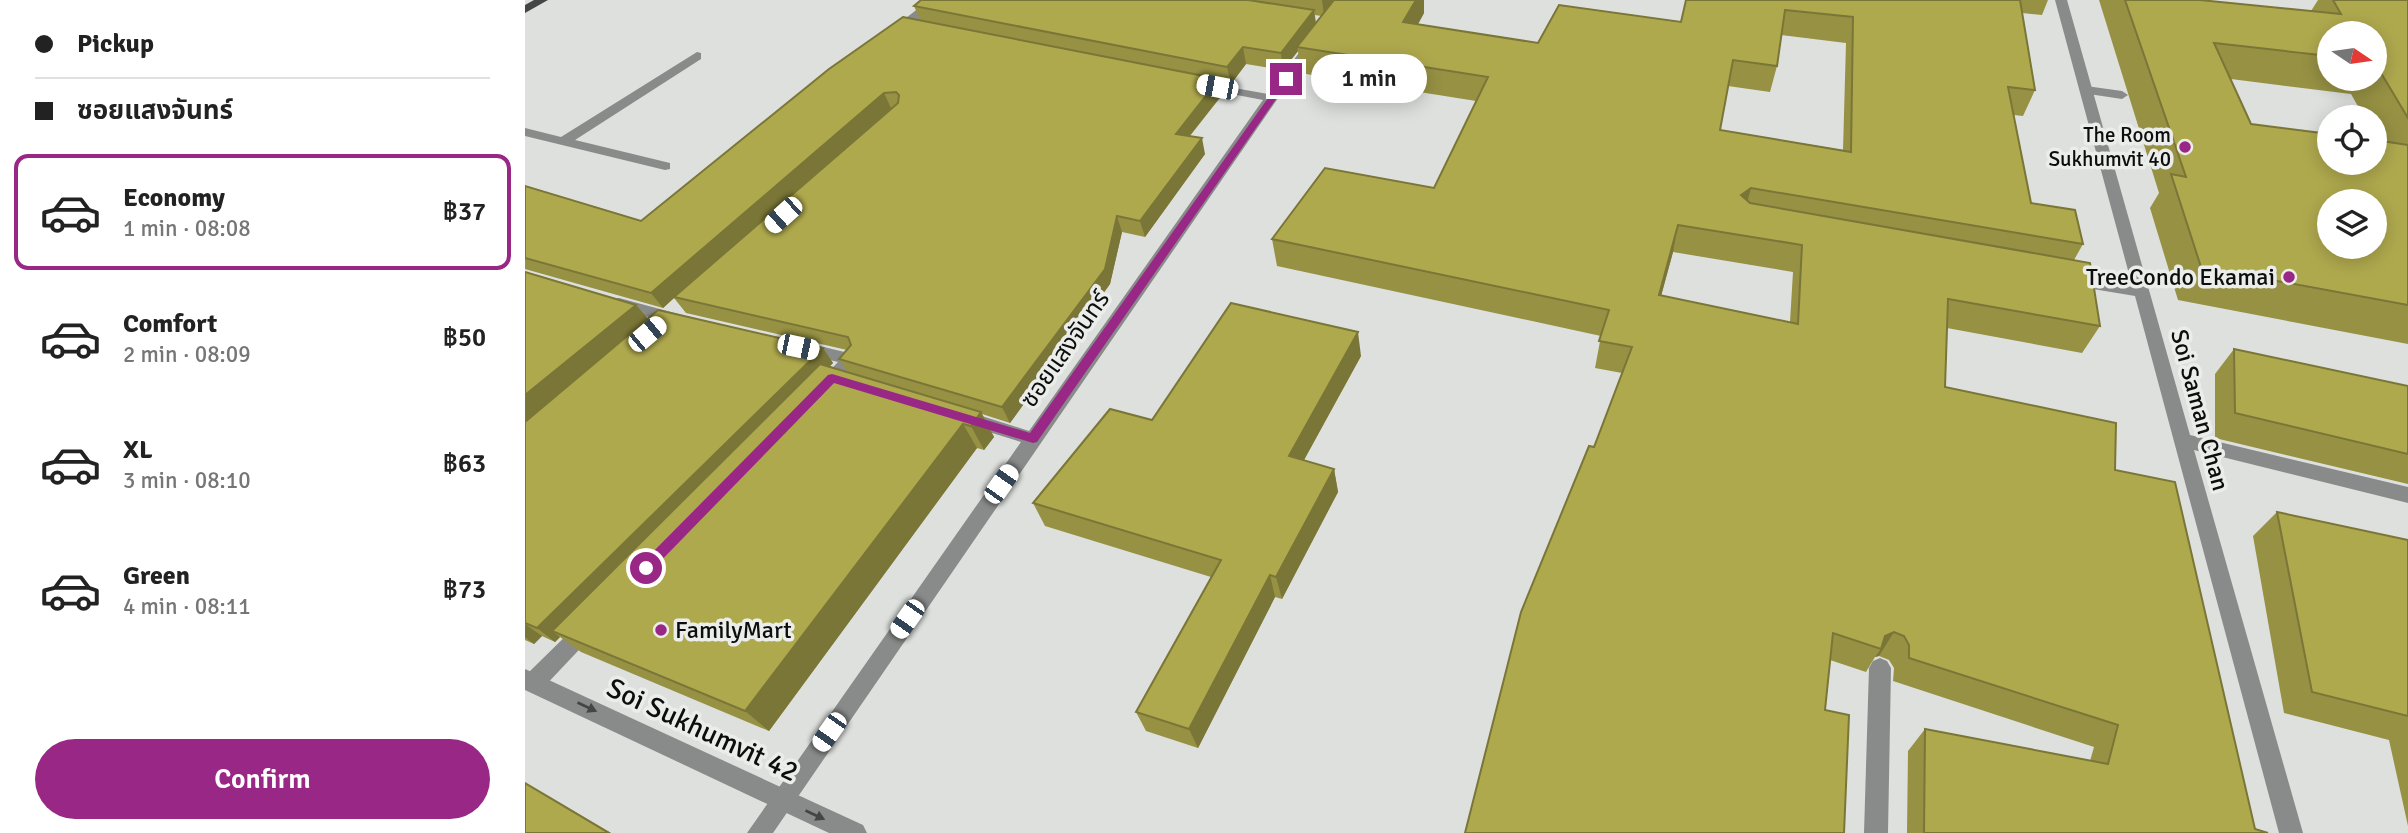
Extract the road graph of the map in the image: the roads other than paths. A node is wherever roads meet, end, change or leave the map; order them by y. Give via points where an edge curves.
1 (542, 0) edge
2 (936, 0) edge
3 (2061, 0) edge
4 (525, 10) edge
5 (1321, 33) edge
6 (944, 35) edge
7 (697, 56) dead end
8 (1189, 82) edge
9 (2086, 90) junction
10 (2122, 94) dead end
11 (1271, 98) junction
12 (525, 132) edge
13 (564, 141) junction
14 (664, 166) dead end
15 (2059, 278) edge
16 (2142, 292) junction
17 (603, 299) edge
18 (672, 313) junction
19 (693, 323) edge
20 (647, 334) edge
21 (785, 344) edge
22 (832, 378) junction
23 (857, 385) edge
24 (813, 397) edge
25 (945, 412) edge
26 (1033, 439) junction
27 (2183, 440) junction
28 (2408, 495) edge
29 (601, 614) edge
30 (1879, 668) edge
31 (530, 680) edge
32 (782, 799) junction
33 (759, 833) edge
34 (855, 833) edge
35 (1876, 833) edge
36 (2291, 833) edge

1 - 4 main road
2 - 6 street via 910,20 909,26
3 - 9 street, Soi Saman Chan
5 - 11 street, ซอยแสงจันทร์
7 - 13 street
8 - 11 street
9 - 10 street
9 - 16 street, Soi Saman Chan
11 - 26 street, ซอยแสงจันทร์
12 - 13 street
13 - 14 street
15 - 16 street
16 - 27 street, Soi Saman Chan
17 - 18 street
18 - 19 street
18 - 20 street
21 - 22 street via 851,359
22 - 23 street
22 - 24 street
25 - 26 street
26 - 32 street, ซอยแสงจันทร์
27 - 28 street
27 - 36 street, Soi Saman Chan
29 - 31 street
30 - 35 street
31 -> 32 street, Soi Sukhumvit 42
32 - 33 street, ซอยแสงจันทร์
32 -> 34 street, Soi Sukhumvit 42

